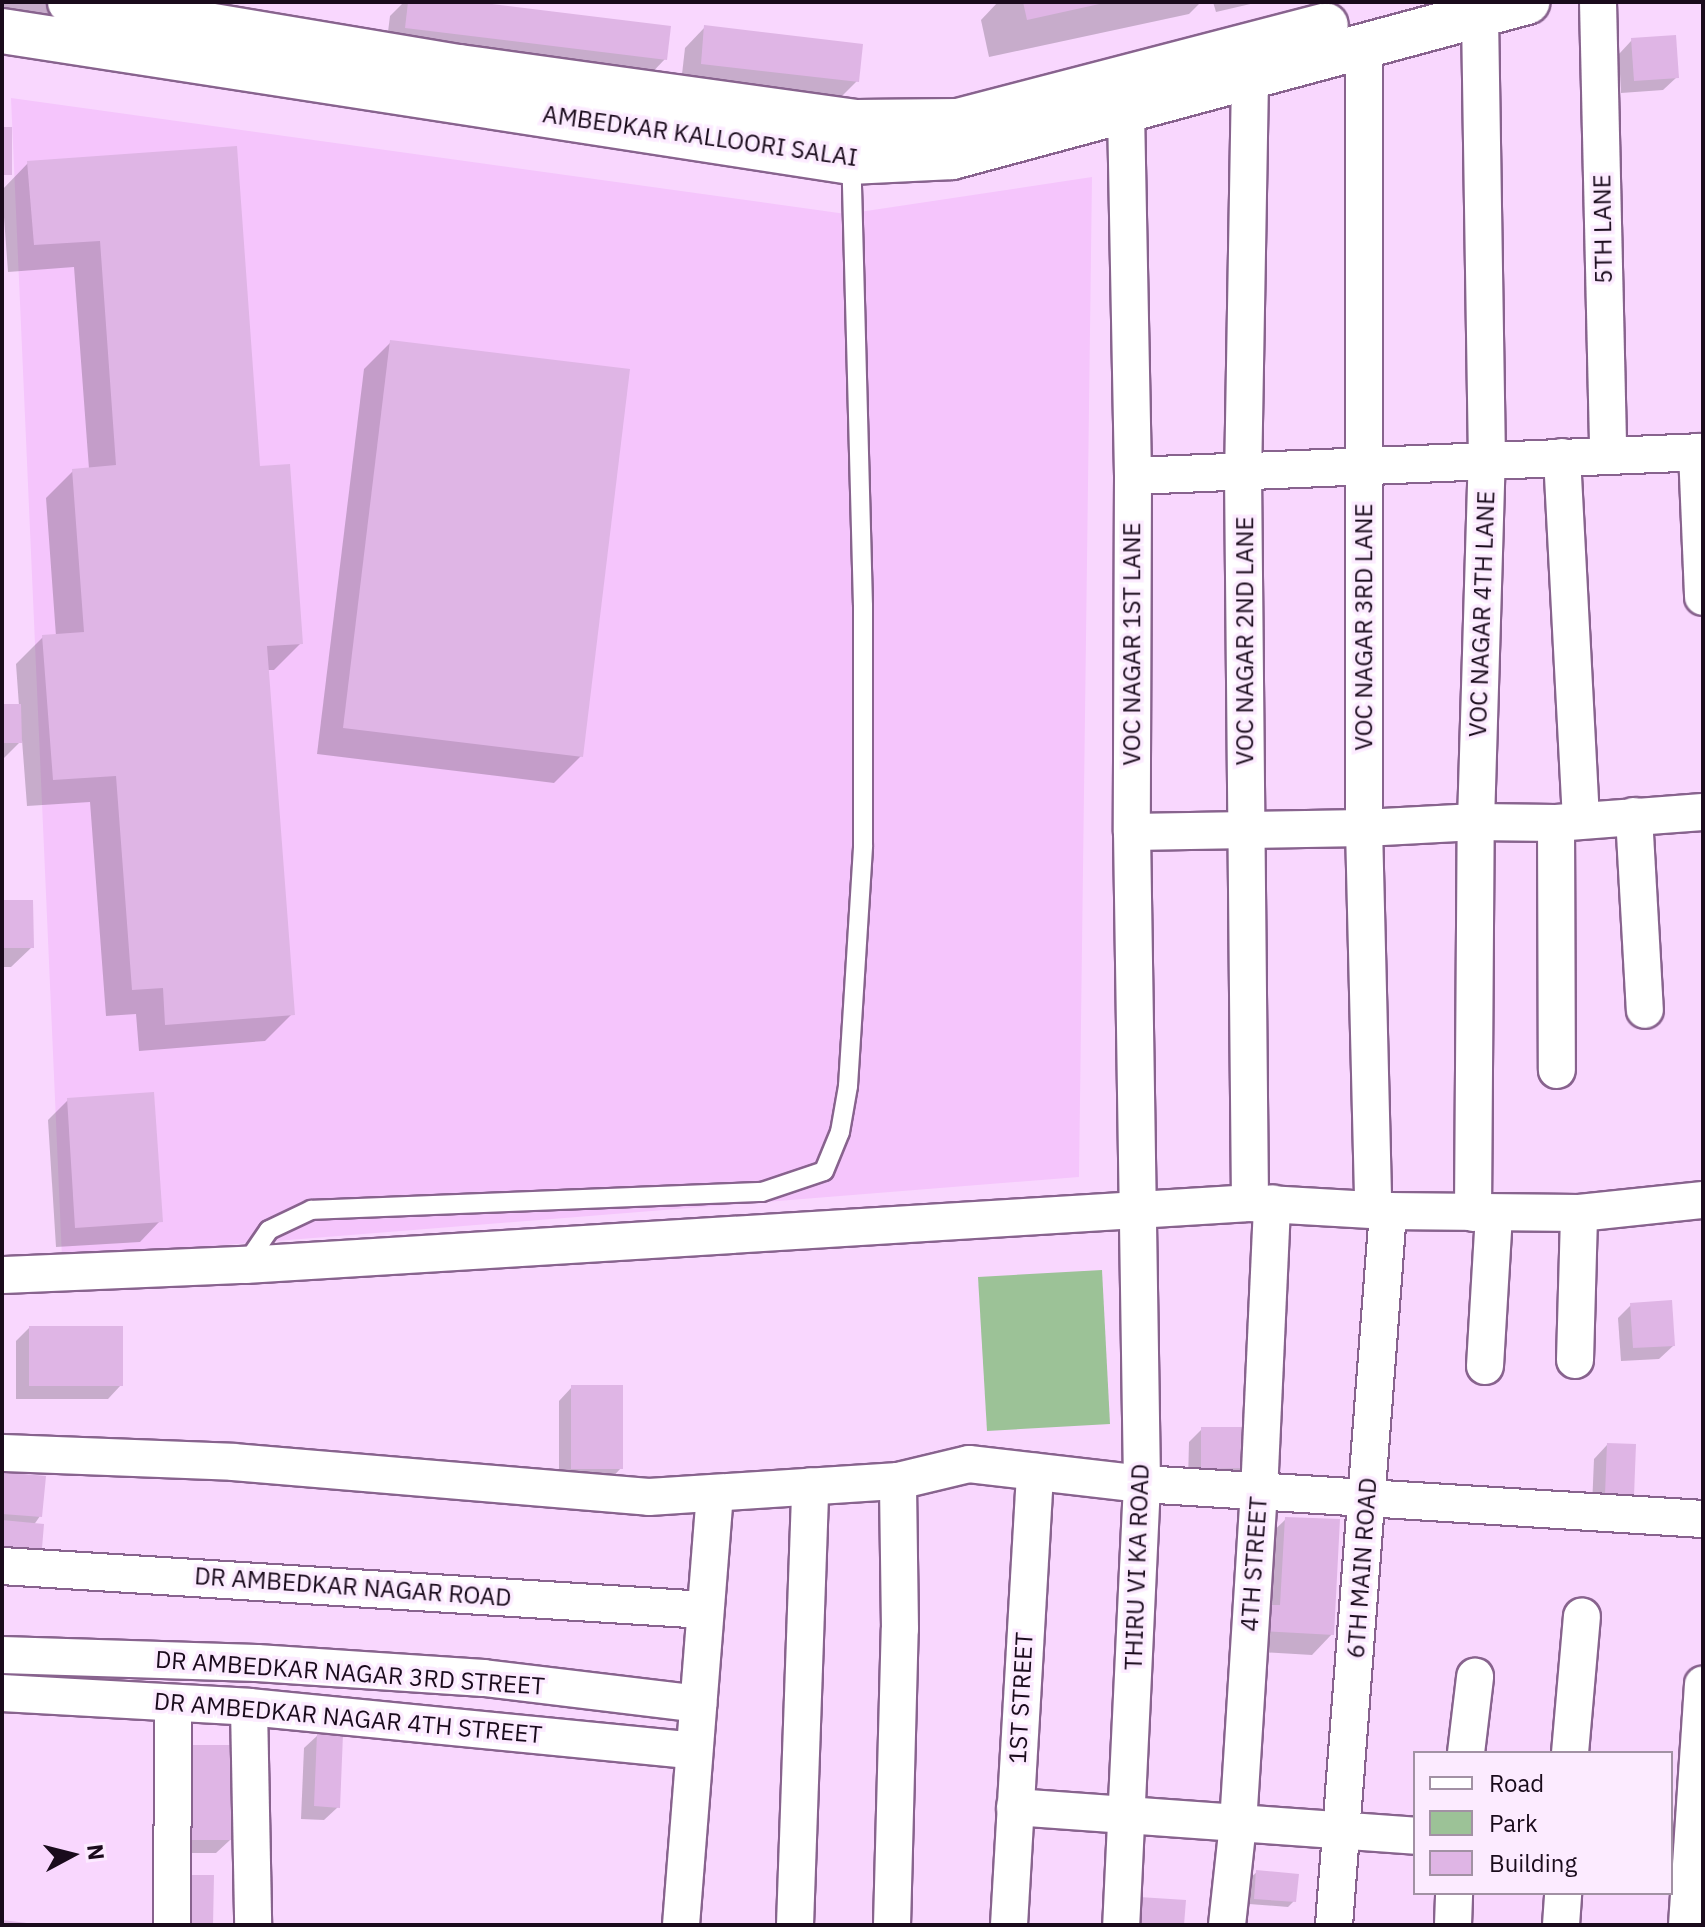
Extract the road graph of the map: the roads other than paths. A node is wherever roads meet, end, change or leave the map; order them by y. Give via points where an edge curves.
1 (70, 2) edge
2 (1413, 2) edge
3 (1527, 2) edge
4 (1598, 2) edge
5 (1480, 14) junction
6 (2, 31) edge
7 (1364, 46) junction
8 (1250, 79) junction
9 (1123, 96) junction
10 (851, 162) junction
11 (1700, 452) edge
12 (1608, 456) junction
13 (1562, 457) junction
14 (1487, 461) junction
15 (1364, 466) junction
16 (1243, 472) junction
17 (1133, 476) junction
18 (1703, 597) edge
19 (1703, 812) edge
20 (1634, 816) junction
21 (1568, 821) junction
22 (1476, 822) junction
23 (1364, 828) junction
24 (1246, 831) junction
25 (1132, 832) junction
26 (1645, 1010) dead end
27 (1557, 1070) dead end
28 (1703, 1200) edge
29 (1261, 1203) junction
30 (1137, 1208) junction
31 (1380, 1210) junction
32 (1483, 1213) junction
33 (1579, 1213) junction
34 (245, 1265) junction
35 (2, 1275) edge
36 (1575, 1360) dead end
37 (1485, 1366) dead end
38 (2, 1453) edge
39 (1035, 1472) junction
40 (898, 1481) junction
41 (1142, 1484) junction
42 (810, 1486) junction
43 (1259, 1493) junction
44 (715, 1495) junction
45 (1367, 1496) junction
46 (1703, 1519) edge
47 (2, 1566) edge
48 (705, 1610) junction
49 (1582, 1617) dead end
50 (2, 1655) edge
51 (1475, 1677) dead end
52 (1703, 1685) edge
53 (2, 1693) edge
54 (173, 1703) junction
55 (698, 1704) junction
56 (249, 1707) junction
57 (694, 1751) junction
58 (1466, 1751) edge
59 (1570, 1751) edge
60 (1015, 1807) junction
61 (1128, 1816) junction
62 (1238, 1824) junction
63 (1342, 1830) junction
64 (1413, 1836) edge
65 (1454, 1895) edge
66 (1563, 1895) edge
67 (172, 1925) edge
68 (253, 1925) edge
69 (681, 1925) edge
70 (795, 1925) edge
71 (892, 1925) edge
72 (1009, 1925) edge
73 (1121, 1925) edge
74 (1227, 1925) edge
75 (1334, 1925) edge
76 (1453, 1925) edge
77 (1561, 1925) edge
78 (1687, 1925) edge

1 - 9 main road, AMBEDKAR KALLOORI SALAI via 459,67 856,122 958,121
2 - 9 main road, AMBEDKAR KALLOORI SALAI
3 - 5 main road, AMBEDKAR KALLOORI SALAI
4 - 12 street, 5TH LANE
5 - 7 main road, AMBEDKAR KALLOORI SALAI
5 - 14 street, VOC NAGAR 4TH LANE
6 - 10 main road, AMBEDKAR KALLOORI SALAI
7 - 8 main road, AMBEDKAR KALLOORI SALAI
7 - 15 street, VOC NAGAR 3RD LANE
8 - 9 main road, AMBEDKAR KALLOORI SALAI
8 - 16 street, VOC NAGAR 2ND LANE
9 - 10 main road, AMBEDKAR KALLOORI SALAI via 952,157
9 - 17 street, VOC NAGAR 1ST LANE
10 - 34 lane via 863,606 863,845 848,1086 840,1132 824,1171 762,1192 311,1210 269,1230
11 - 12 street
11 - 18 street
12 - 13 street
13 - 14 street
13 - 21 street
14 - 15 street
14 - 22 street, VOC NAGAR 4TH LANE
15 - 16 street
15 - 23 street, VOC NAGAR 3RD LANE
16 - 17 street
16 - 24 street, VOC NAGAR 2ND LANE
17 - 25 street, VOC NAGAR 1ST LANE
19 - 20 street
20 - 21 street
20 - 26 street
21 - 22 street
21 - 27 street
22 - 23 street
22 - 32 street, VOC NAGAR 4TH LANE
23 - 24 street
23 - 31 street, VOC NAGAR 3RD LANE
24 - 25 street
24 - 29 street, VOC NAGAR 2ND LANE
25 - 30 street, VOC NAGAR 1ST LANE
28 - 33 street
29 - 30 street
29 - 31 street
29 - 43 street, 4TH STREET
30 - 34 street
30 - 41 street, THIRU VI KA ROAD
31 - 32 street
31 - 45 street, 6TH MAIN ROAD
32 - 33 street
32 - 37 street, VOC NAGAR 4TH LANE
33 - 36 street
34 - 35 street
38 - 44 street via 233,1462 649,1497
39 - 40 street via 969,1464
39 - 41 street
39 - 60 street, 1ST STREET
40 - 42 street
40 - 71 street
41 - 43 street
41 - 61 street, THIRU VI KA ROAD
42 - 44 street
42 - 70 street
43 - 45 street
43 - 62 street, 4TH STREET
44 - 48 street
45 - 46 street
45 - 63 street, 6TH MAIN ROAD
47 - 48 street, DR AMBEDKAR NAGAR ROAD
48 - 55 street
49 - 59 street
50 - 55 street, DR AMBEDKAR NAGAR 3RD STREET via 257,1663 484,1678
51 - 58 street
52 - 78 street
53 - 54 street, DR AMBEDKAR NAGAR 4TH STREET
54 - 56 street, DR AMBEDKAR NAGAR 4TH STREET
54 - 67 street
55 - 57 street
56 - 57 street, DR AMBEDKAR NAGAR 4TH STREET
56 - 68 street
57 - 69 street
60 - 61 street
60 - 72 street, 1ST STREET
61 - 62 street
61 - 73 street, THIRU VI KA ROAD
62 - 63 street
62 - 74 street, 4TH STREET
63 - 64 street
63 - 75 street, 6TH MAIN ROAD
65 - 76 street
66 - 77 street

